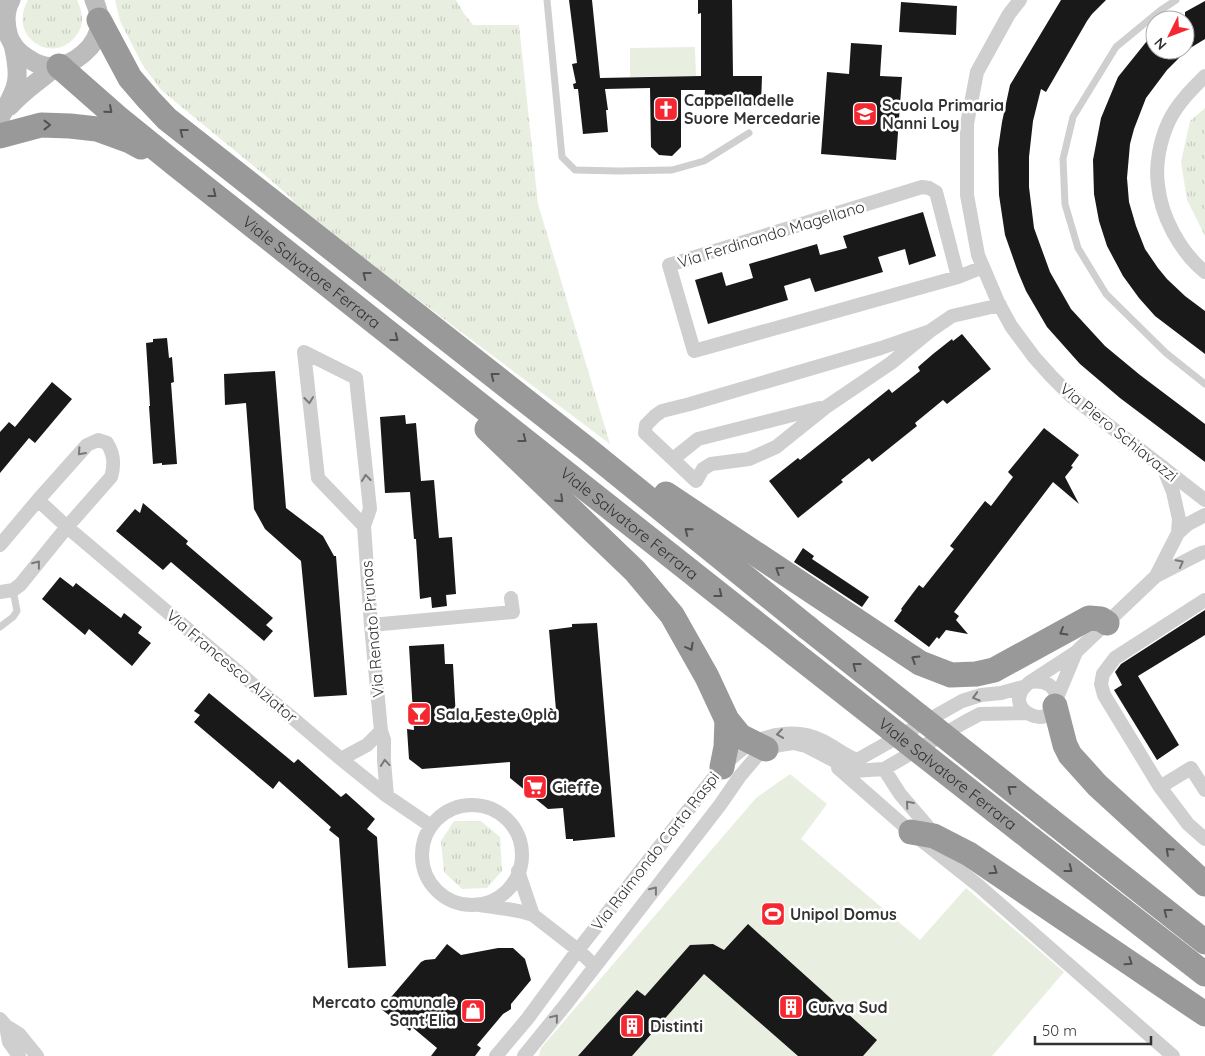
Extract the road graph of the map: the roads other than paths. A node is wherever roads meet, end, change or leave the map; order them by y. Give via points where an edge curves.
1 (11, 0) edge
2 (546, 0) edge
3 (1020, 0) edge
4 (1176, 0) edge
5 (97, 7) edge
6 (13, 44) junction
7 (57, 67) junction
8 (1205, 76) edge
9 (0, 124) edge
10 (749, 133) dead end
11 (175, 164) junction
12 (983, 267) junction
13 (1205, 272) edge
14 (958, 277) junction
15 (1000, 306) junction
16 (930, 331) junction
17 (1205, 384) edge
18 (472, 399) junction
19 (826, 407) junction
20 (587, 449) junction
21 (673, 459) junction
22 (1163, 467) junction
23 (38, 500) junction
24 (1205, 500) edge
25 (1205, 515) edge
26 (364, 526) junction
27 (67, 527) junction
28 (1178, 533) junction
29 (0, 545) edge
30 (1204, 551) edge
31 (1156, 576) junction
32 (7, 591) edge
33 (512, 598) dead end
34 (1205, 600) edge
35 (1107, 623) junction
36 (371, 625) junction
37 (0, 627) edge
38 (1076, 652) junction
39 (1027, 684) junction
40 (1056, 703) junction
41 (1026, 713) junction
42 (727, 720) junction
43 (381, 731) junction
44 (760, 746) junction
45 (341, 759) junction
46 (832, 760) junction
47 (856, 765) junction
48 (722, 767) junction
49 (884, 768) junction
50 (859, 787) junction
51 (1160, 787) junction
52 (1205, 790) edge
53 (387, 796) junction
54 (431, 826) junction
55 (911, 832) junction
56 (937, 837) junction
57 (1205, 839) edge
58 (518, 871) junction
59 (1205, 884) edge
60 (979, 886) junction
61 (477, 904) junction
62 (533, 914) junction
63 (1205, 942) edge
64 (578, 950) junction
65 (595, 966) junction
66 (1205, 974) edge
67 (1205, 1014) edge
68 (3, 1022) edge
69 (19, 1056) edge
70 (37, 1056) edge
71 (496, 1056) edge
72 (524, 1056) edge
73 (1173, 1056) edge

1 - 6 street via 5,14 6,28
2 - 10 lane via 562,157 575,170 672,170 704,161
3 - 12 street, Via Piero Schiavazzi via 977,72 967,124 967,195
4 - 17 lane via 1116,47 1073,118 1063,159 1065,204 1078,248 1106,294 1166,353
5 - 7 street via 98,30 94,41 80,57
20 -> 5 highway, Viale Salvatore Ferrara via 167,119 130,78
6 - 7 street via 34,62
6 - 9 street via 18,78
7 - 9 street via 18,97
7 -> 11 highway, Viale Salvatore Ferrara
8 - 13 street via 1169,121 1161,143 1157,185 1171,228 1184,249
9 -> 11 highway via 97,129 130,141
11 -> 18 highway, Viale Salvatore Ferrara
12 - 14 street, Via Ferdinando Magellano
12 - 15 street, Via Piero Schiavazzi
14 - 14 street, Via Ferdinando Magellano via 936,192 922,187 669,265 694,351
15 - 16 street via 952,316
15 - 22 street, Via Piero Schiavazzi via 1034,357 1071,396
16 - 19 street
16 - 21 street via 662,411 646,425 646,434
18 -> 42 highway via 479,422 635,570 656,594 672,615 707,677
18 -> 66 highway, Viale Salvatore Ferrara, bridge
19 - 21 street via 698,439
19 - 21 street via 776,447 749,459 711,464 703,469 696,481
35 -> 20 highway via 1089,618 994,670 951,675 920,663 605,454
63 -> 20 highway, Viale Salvatore Ferrara, bridge
22 - 24 street, Via Piero Schiavazzi
22 - 28 street via 1179,518
23 - 27 street, Via Francesco Alziator
27 -> 23 street via 111,477 114,469 107,443 98,440 87,445
23 - 29 street
25 - 28 street
26 -> 26 street, Via Renato Prunas via 370,509 356,378 304,352 318,478
26 - 36 street, Via Renato Prunas
32 -> 27 street via 20,585
27 - 45 street, Via Francesco Alziator
28 - 31 street
31 -> 30 street
31 - 35 street
32 - 37 lane via 18,611
33 - 36 street via 513,612
34 - 51 street via 1116,658 1103,674 1104,695
35 - 38 street
36 - 43 street, Via Renato Prunas
38 - 39 street
38 - 40 street
39 - 40 street via 1040,680 1050,685 1055,692
39 - 41 street via 1020,696 1021,707
39 -> 47 street via 962,701
40 - 41 street via 1044,716 1036,718
59 -> 40 highway via 1097,785 1070,755
41 - 49 street via 980,714
42 - 44 highway via 740,736
42 - 48 highway
43 - 45 street via 367,745
53 -> 43 street, Via Renato Prunas
44 - 46 street, Via Raimondo Carta Raspi via 793,743 820,752
47 -> 44 street, Via Raimondo Carta Raspi via 849,757 808,734 771,735
44 - 48 street, Via Raimondo Carta Raspi via 749,745
65 -> 44 street, Via Raimondo Carta Raspi via 757,756
45 - 53 street, Via Francesco Alziator
46 - 47 street, Via Raimondo Carta Raspi
46 - 50 street
47 - 49 street
47 - 50 street
48 - 64 street, Via Raimondo Carta Raspi
56 -> 49 street via 900,794
50 - 55 street
51 - 52 street via 1191,768
51 - 57 street via 1188,824
53 - 54 street, Via Francesco Alziator
54 - 58 street via 449,810 461,806 486,807 497,812 507,819 519,840
54 - 61 street via 425,837 422,862 432,885 452,901
55 - 56 highway
55 - 60 street
56 - 60 street
56 -> 67 highway via 968,854
58 - 61 street via 510,887 500,896
58 - 62 street
60 - 73 street
61 - 62 street
62 - 64 street
64 - 65 street
64 - 71 street, Via Raimondo Carta Raspi
72 -> 65 street, Via Raimondo Carta Raspi
68 - 69 street via 9,1042
68 - 70 street

